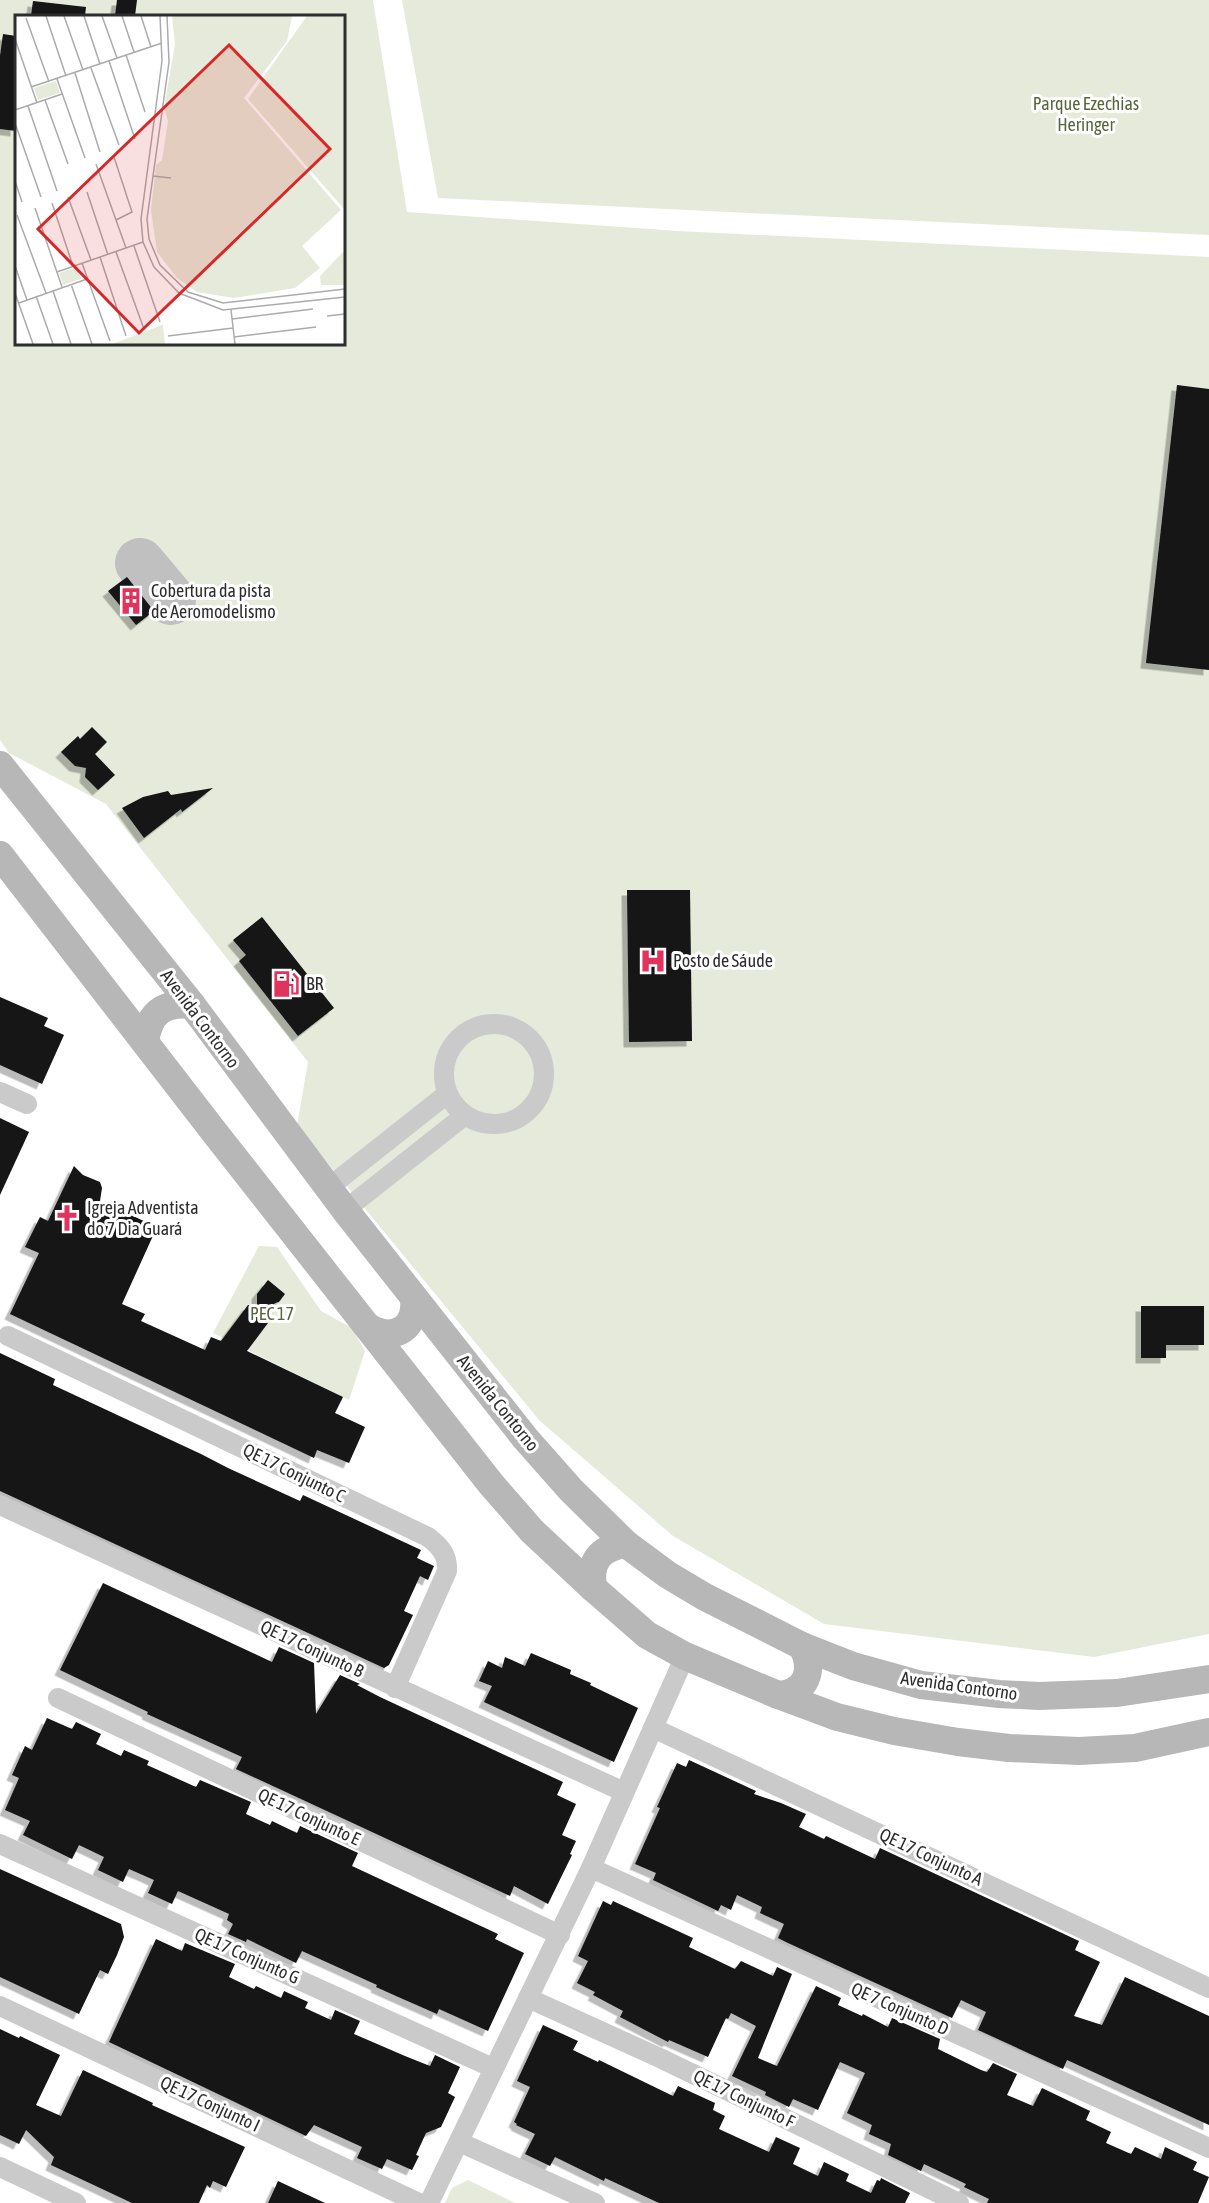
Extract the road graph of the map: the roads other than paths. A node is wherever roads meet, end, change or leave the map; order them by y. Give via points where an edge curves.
1 (0, 765) edge
2 (0, 855) edge
3 (192, 1005) junction
4 (145, 1042) junction
5 (0, 1092) edge
6 (447, 1094) junction
7 (27, 1104) dead end
8 (464, 1116) junction
9 (336, 1199) junction
10 (414, 1298) junction
11 (370, 1328) junction
12 (8, 1336) dead end
13 (0, 1505) edge
14 (626, 1544) junction
15 (593, 1588) junction
16 (802, 1646) junction
17 (685, 1656) junction
18 (1209, 1679) edge
19 (395, 1688) junction
20 (778, 1695) junction
21 (58, 1698) dead end
22 (653, 1728) junction
23 (1209, 1732) edge
24 (624, 1792) junction
25 (0, 1844) edge
26 (591, 1868) junction
27 (560, 1935) junction
28 (1209, 1988) edge
29 (528, 1998) junction
30 (0, 2006) edge
31 (493, 2068) junction
32 (459, 2142) junction
33 (1209, 2148) edge
34 (0, 2167) edge
35 (586, 2201) edge
36 (76, 2203) edge
37 (419, 2203) edge
38 (429, 2203) edge
39 (959, 2203) edge

1 - 3 main road, Avenida Contorno
2 - 4 main road
3 - 4 main road via 178,1004 154,1016
3 - 9 main road, Avenida Contorno
4 - 11 main road
5 - 7 street
6 - 8 street
6 - 8 street via 443,1078 445,1061 462,1034 484,1024 509,1025 535,1044 545,1074 534,1105 508,1123 492,1125
6 - 9 street
8 - 9 street
9 - 10 main road, Avenida Contorno
10 - 11 main road via 413,1318 399,1332 379,1333
10 - 14 main road, Avenida Contorno via 525,1438
11 - 15 main road via 491,1484 532,1531
12 - 19 street, QE 17 Conjunto C via 438,1545 448,1562 447,1571
13 - 19 street, QE 17 Conjunto B
14 - 15 main road via 613,1546 594,1563
14 - 16 main road, Avenida Contorno via 705,1597
15 - 17 main road via 647,1635
16 - 18 main road, Avenida Contorno via 853,1666 921,1684 999,1694 1117,1693
16 - 20 main road via 808,1661 807,1676 799,1688
17 - 20 main road
17 - 22 street
19 - 24 street, QE 17 Conjunto B
20 - 23 main road via 837,1717 894,1731 1009,1748 1101,1751
21 - 27 street, QE 17 Conjunto E
22 - 24 street
22 - 28 street, QE 17 Conjunto A
24 - 26 street
25 - 31 street, QE 17 Conjunto G
26 - 27 street
26 - 33 street, QE 7 Conjunto D
27 - 29 street
29 - 31 street
29 - 39 street, QE 17 Conjunto F
30 - 37 street, QE 17 Conjunto I
31 - 32 street
32 - 35 street
32 - 38 street
34 - 36 street

